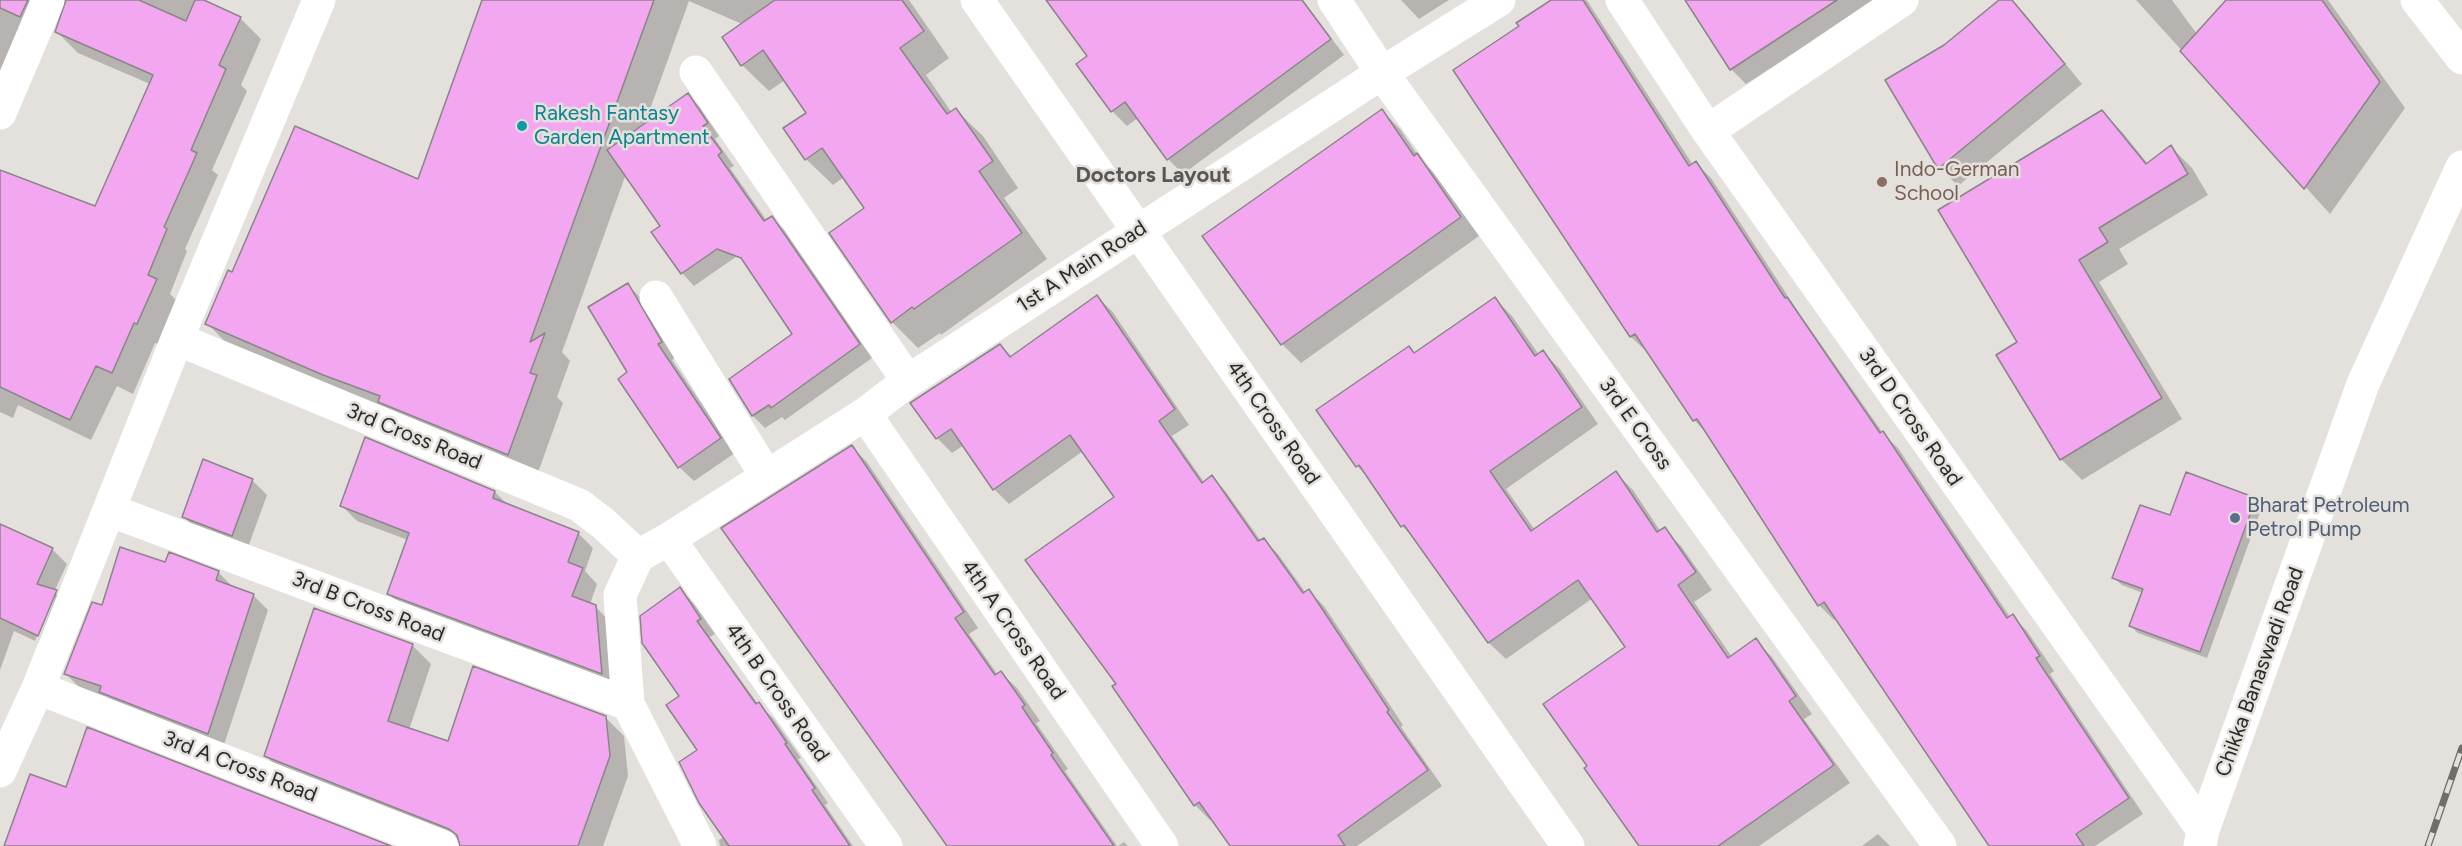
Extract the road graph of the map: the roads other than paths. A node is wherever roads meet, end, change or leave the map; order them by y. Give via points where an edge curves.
1 (48, 0) edge
2 (319, 0) edge
3 (977, 0) edge
4 (1334, 0) edge
5 (1499, 0) edge
6 (1622, 0) edge
7 (1902, 0) edge
8 (2417, 0) edge
9 (2462, 58) edge
10 (696, 72) dead end
11 (1382, 73) junction
12 (0, 113) edge
13 (1708, 131) junction
14 (2462, 166) edge
15 (1138, 231) junction
16 (656, 297) dead end
17 (177, 339) junction
18 (908, 381) junction
19 (865, 414) junction
20 (767, 477) junction
21 (109, 510) junction
22 (669, 539) junction
23 (638, 556) junction
24 (38, 688) junction
25 (628, 704) junction
26 (0, 771) edge
27 (2202, 838) edge
28 (442, 846) edge
29 (700, 846) edge
30 (886, 846) edge
31 (1162, 846) edge
32 (1568, 846) edge
33 (1940, 846) edge

1 - 12 street
2 - 17 street
3 - 15 street, 4th Cross Road
4 - 11 street, 3rd E Cross
5 - 11 street, 1st A Main Road
6 - 13 street, 3rd D Cross Road
7 - 13 street
8 - 9 street
10 - 18 street
11 - 15 street, 1st A Main Road
11 - 33 street, 3rd E Cross
13 - 27 street, 3rd D Cross Road
14 - 27 street, Chikka Banaswadi Road via 2363,384
15 - 18 street, 1st A Main Road
15 - 32 street, 4th Cross Road
16 - 20 street
17 - 21 street
17 - 23 street, 3rd Cross Road via 579,505
18 - 19 street, 1st A Main Road
19 - 20 street, 1st A Main Road
19 - 31 street, 4th A Cross Road
20 - 22 street, 1st A Main Road
21 - 24 street
21 - 25 street, 3rd B Cross Road
22 - 23 street, 1st A Main Road
22 - 30 street, 4th B Cross Road
23 - 25 street via 620,595
24 - 26 street
24 - 28 street, 3rd A Cross Road
25 - 29 street

